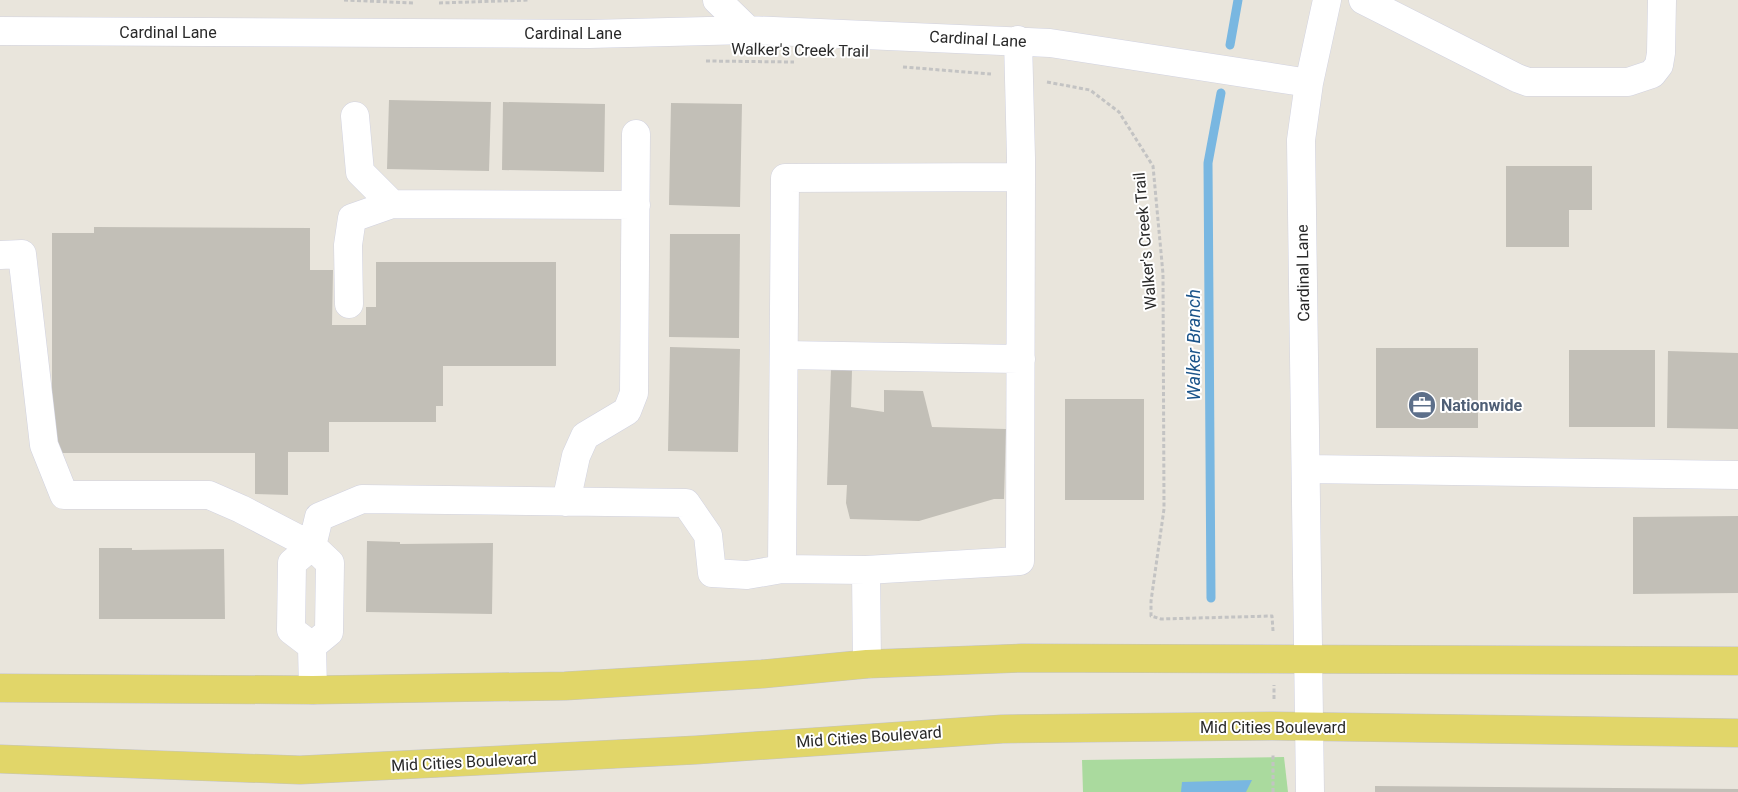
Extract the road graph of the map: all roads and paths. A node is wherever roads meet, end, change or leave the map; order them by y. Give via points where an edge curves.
1 (344, 0) edge
2 (530, 0) edge
3 (717, 0) edge
4 (1327, 0) edge
5 (1363, 0) edge
6 (1662, 0) edge
7 (418, 3) dead end
8 (436, 4) dead end
9 (748, 30) junction
10 (0, 31) edge
11 (1018, 40) junction
12 (698, 61) dead end
13 (795, 62) dead end
14 (902, 66) dead end
15 (1019, 76) junction
16 (1309, 83) junction
17 (355, 116) dead end
18 (636, 134) dead end
19 (1021, 177) junction
20 (392, 204) junction
21 (636, 205) junction
22 (0, 254) edge
23 (348, 304) dead end
24 (784, 355) junction
25 (1020, 359) junction
26 (1306, 469) junction
27 (1738, 475) edge
28 (566, 502) junction
29 (312, 546) junction
30 (782, 569) junction
31 (866, 570) junction
32 (312, 646) junction
33 (1274, 659) junction
34 (1308, 659) junction
35 (1738, 661) edge
36 (867, 664) junction
37 (0, 688) edge
38 (313, 690) junction
39 (1274, 726) junction
40 (1309, 726) junction
41 (1738, 733) edge
42 (0, 759) edge
43 (1273, 792) edge
44 (1310, 792) edge

1 - 7 path
2 - 8 path
3 - 9 street
4 - 16 street
5 - 6 street via 1528,82 1628,82 1652,74 1661,53
9 - 10 street, Cardinal Lane via 588,34
9 - 11 street, Cardinal Lane
11 - 15 street
11 - 16 street, Cardinal Lane
12 - 13 path, Walker's Creek Trail
14 - 15 path, Walker's Creek Trail
15 - 19 street
15 - 33 path, Walker's Creek Trail via 1090,90 1119,112 1152,166 1163,274 1164,509 1151,616 1161,619 1272,616
16 - 26 street, Cardinal Lane via 1301,140
17 - 20 street via 360,172
18 - 21 street
19 - 24 street via 785,178
19 - 25 street
20 - 21 street
20 - 23 street via 352,218 348,245
21 - 28 street via 634,393 627,411 586,436 576,456
22 - 29 street via 22,254 44,445 64,495 209,495
24 - 25 street
24 - 30 street
25 - 31 street via 1020,561
26 - 27 street
26 - 34 street, Cardinal Lane
28 - 29 street via 362,499 319,517
28 - 30 street via 686,503 708,535 712,574 747,575
29 - 32 street via 330,563 329,632
29 - 32 street via 292,563 290,630
30 - 31 street
31 - 36 street
32 - 38 street
33 - 34 main road
33 - 36 main road via 1022,658
33 - 39 path, Walker's Creek Trail
34 - 35 main road
34 - 40 street, Cardinal Lane
36 - 38 main road via 565,686
37 - 38 main road
39 - 40 main road, Mid Cities Boulevard
39 - 42 main road, Mid Cities Boulevard via 981,729 696,750 300,770
39 - 43 path, Walker's Creek Trail
40 - 41 main road, Mid Cities Boulevard
40 - 44 street, Cardinal Lane

